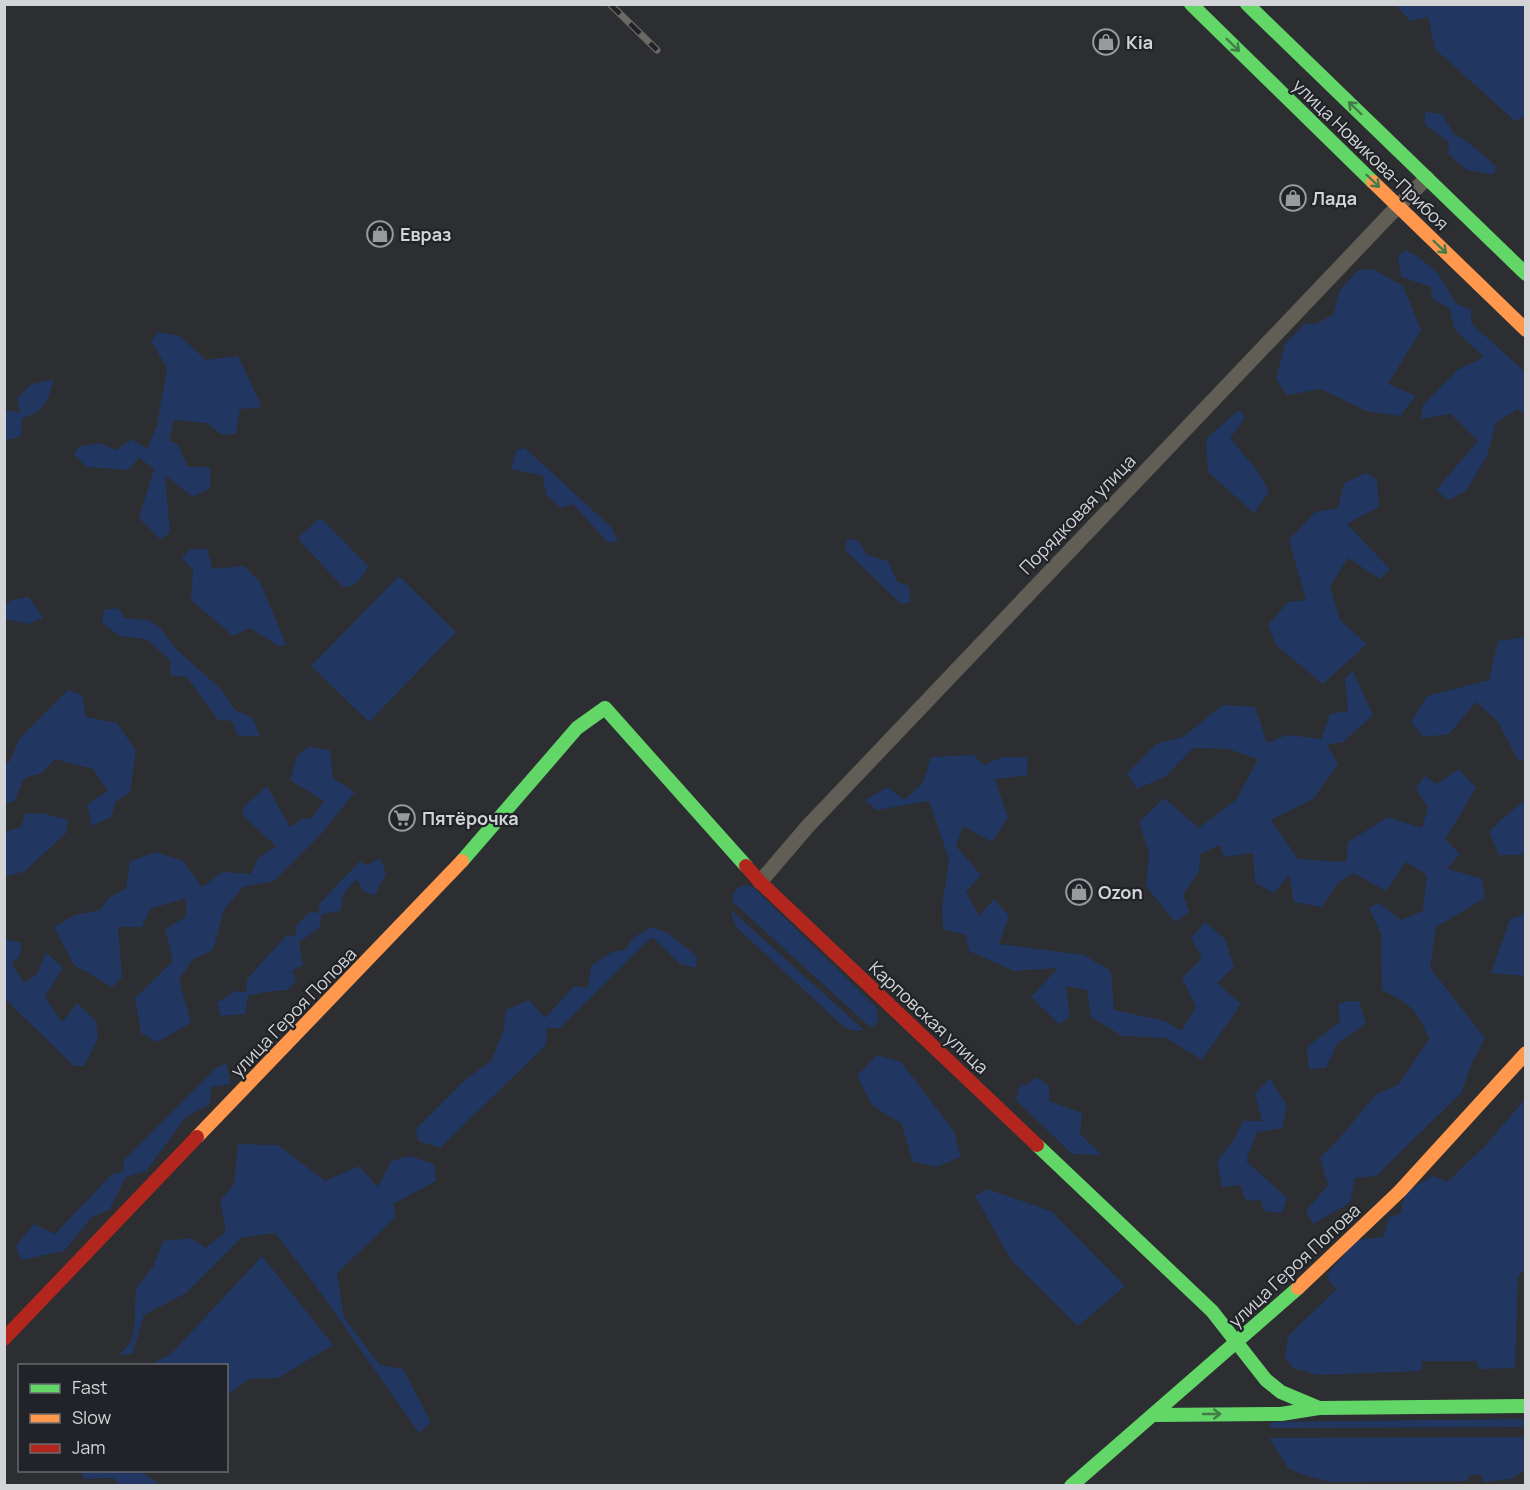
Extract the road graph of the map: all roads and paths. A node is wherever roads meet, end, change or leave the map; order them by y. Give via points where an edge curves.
1 (1191, 4) edge
2 (1247, 4) edge
3 (1427, 178) junction
4 (1398, 206) junction
5 (1526, 274) edge
6 (1526, 330) edge
7 (605, 708) joint
8 (760, 882) junction
9 (1526, 1053) edge
10 (4, 1340) edge
11 (1236, 1343) junction
12 (1526, 1406) edge
13 (1319, 1408) junction
14 (1154, 1415) junction
15 (1071, 1485) edge

1 -> 4 street, улица Новикова-Прибоя
3 -> 2 street, улица Новикова-Прибоя
3 - 4 street, Порядковая улица
3 - 5 street, улица Новикова-Прибоя
4 -> 6 street, улица Новикова-Прибоя
4 - 8 street, Порядковая улица via 808,826
7 - 8 street, Карповская улица
7 - 10 street, улица Героя Попова via 577,728 477,845
8 - 11 street, Карповская улица via 1212,1311
9 - 11 street, улица Героя Попова via 1400,1191
11 - 13 street, Карповская улица via 1281,1392
11 - 14 street, улица Героя Попова
12 - 13 street
14 -> 13 street via 1281,1414
14 - 15 street, улица Героя Попова

